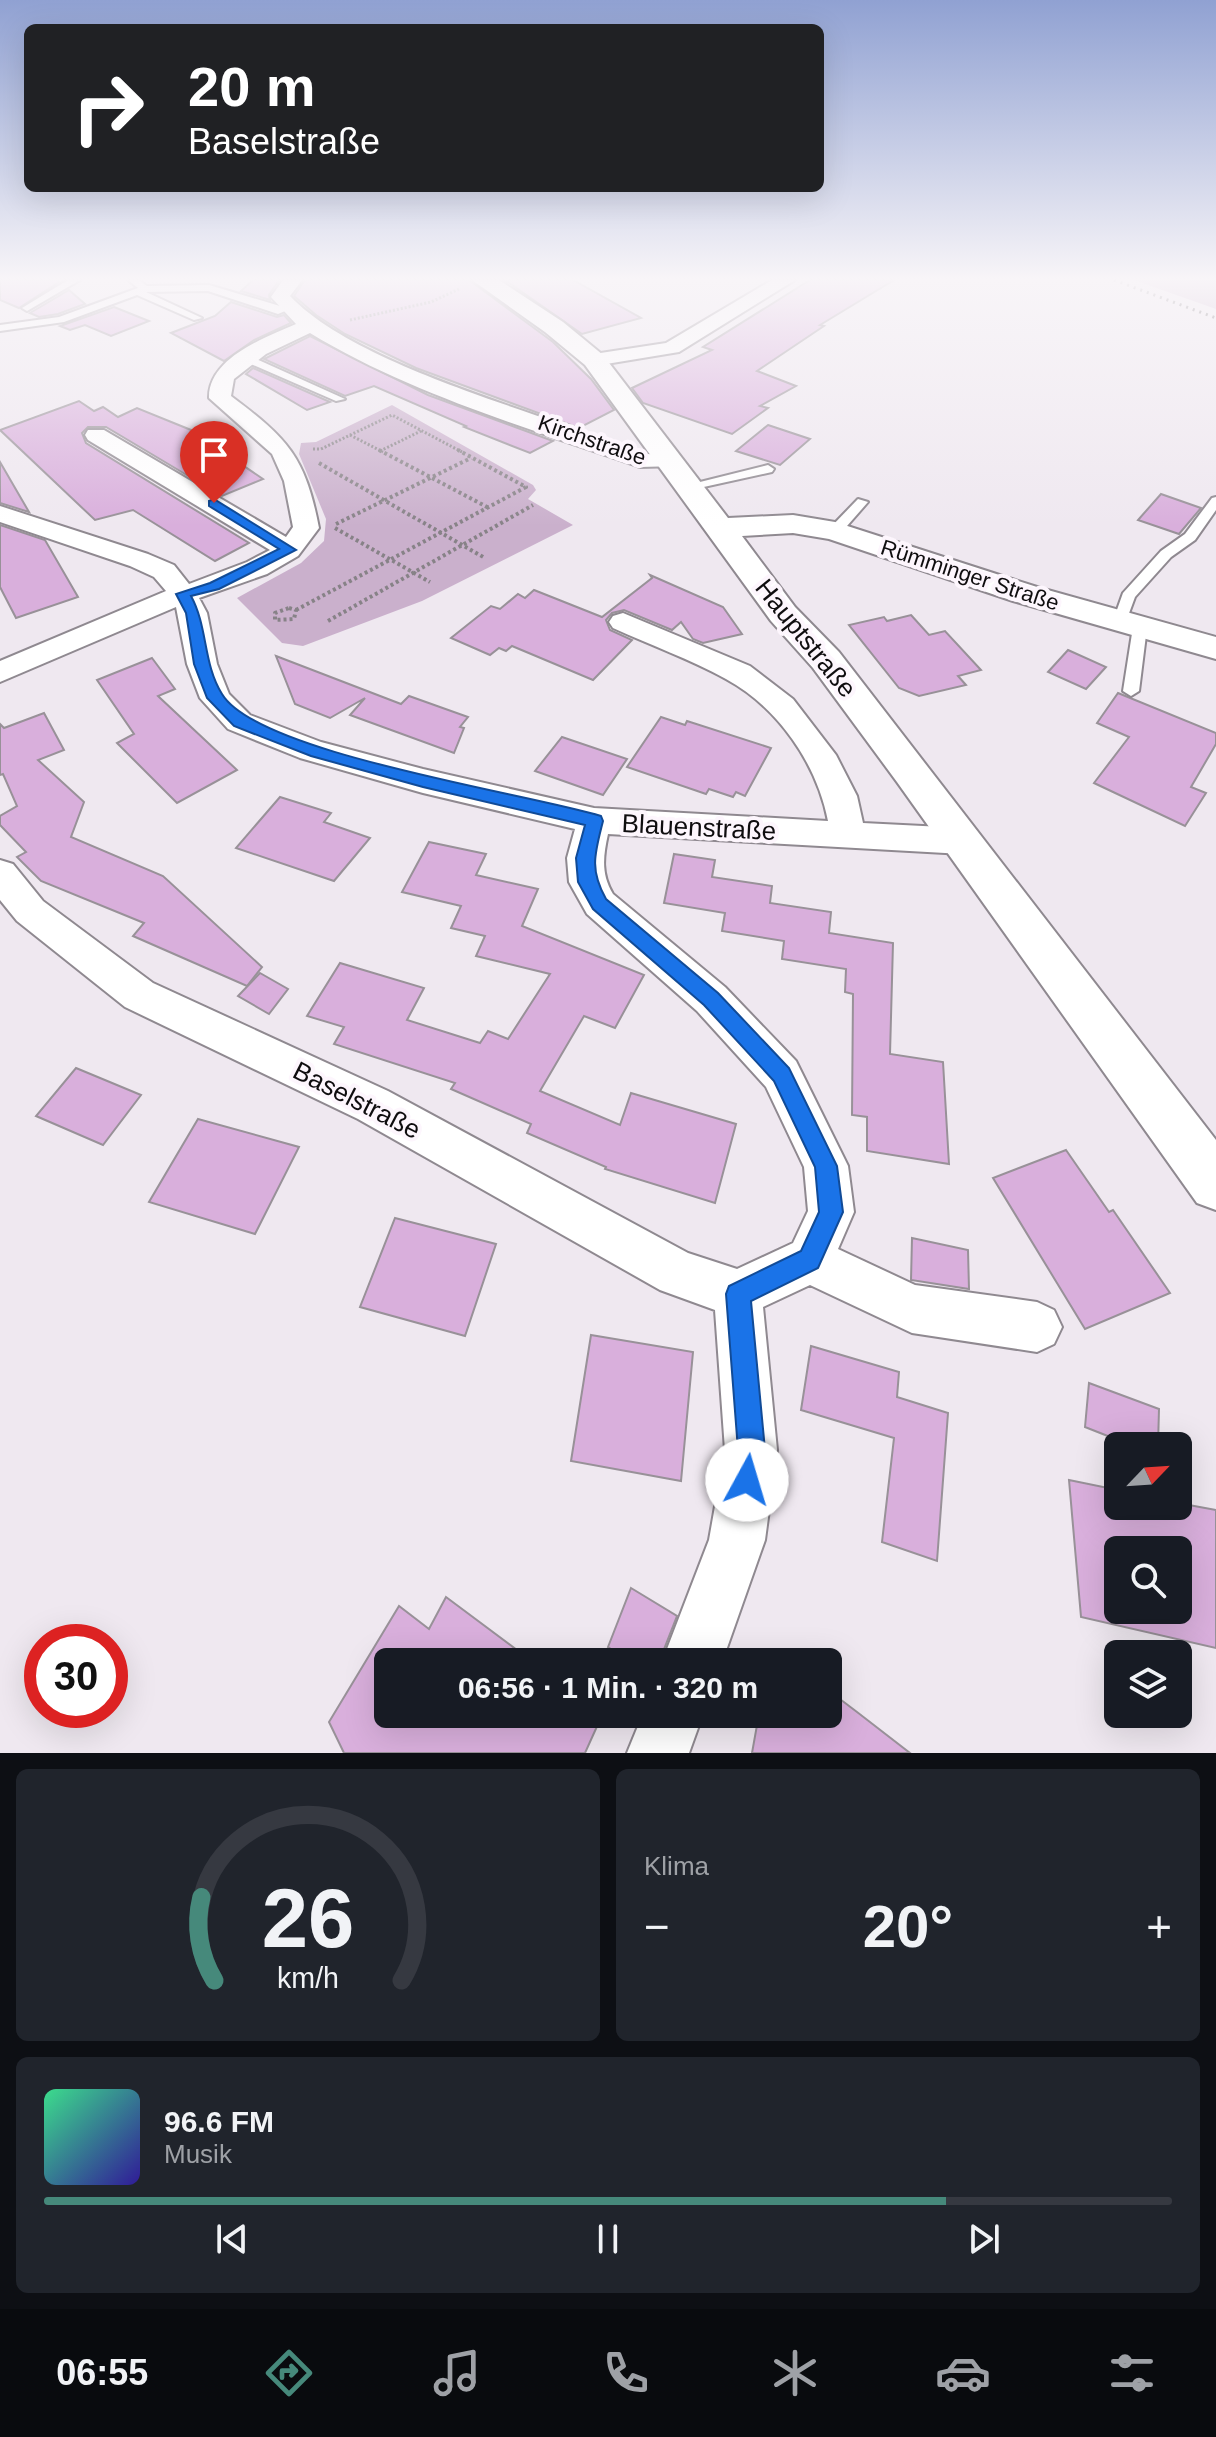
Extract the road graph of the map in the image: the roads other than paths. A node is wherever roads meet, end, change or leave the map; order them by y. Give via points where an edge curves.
1 (244, 362) edge
2 (254, 362) edge
3 (381, 362) edge
4 (595, 362) edge
5 (340, 399) dead end
6 (96, 435) dead end
7 (670, 461) junction
8 (768, 469) dead end
9 (690, 486) junction
10 (1216, 501) edge
11 (862, 502) dead end
12 (0, 514) edge
13 (721, 528) junction
14 (835, 531) junction
15 (289, 550) junction
16 (183, 594) junction
17 (623, 622) dead end
18 (1130, 624) junction
19 (1216, 648) edge
20 (0, 672) edge
21 (1131, 691) dead end
22 (594, 821) junction
23 (848, 836) junction
24 (963, 841) junction
25 (0, 874) edge
26 (1216, 1184) edge
27 (810, 1260) junction
28 (738, 1294) junction
29 (1037, 1327) dead end
30 (697, 1648) edge
31 (668, 1728) edge
32 (658, 1753) edge

1 - 15 street via 220,384 220,398 284,450 299,483 306,528
2 - 5 lane
3 - 7 street, Kirchstraße via 648,462
4 - 7 main road, Hauptstraße
6 - 15 street
7 - 9 main road, Hauptstraße
8 - 9 lane
9 - 13 main road, Hauptstraße
10 - 18 lane via 1190,537 1166,554 1128,596
11 - 14 lane
12 - 16 street, Blauenstraße via 139,560 164,571
13 - 14 main road, Rümminger Straße via 793,524
13 - 24 main road, Hauptstraße
14 - 18 main road, Rümminger Straße
15 - 16 street via 214,586
16 - 20 street
16 - 22 street, Blauenstraße via 215,698 239,722 311,750
17 - 23 street via 739,673 782,706 820,755 840,796
18 - 19 main road, Rümminger Straße
18 - 21 lane
22 - 23 street, Blauenstraße
22 - 27 street via 585,858 587,882 600,904 711,999 781,1074 826,1166 831,1212
23 - 24 street, Blauenstraße
24 - 26 main road, Hauptstraße
25 - 28 street, Baselstraße via 30,911 139,995 373,1105 677,1273
27 - 28 street
27 - 29 street via 912,1309
28 - 30 street via 751,1450 737,1540
31 - 32 street

